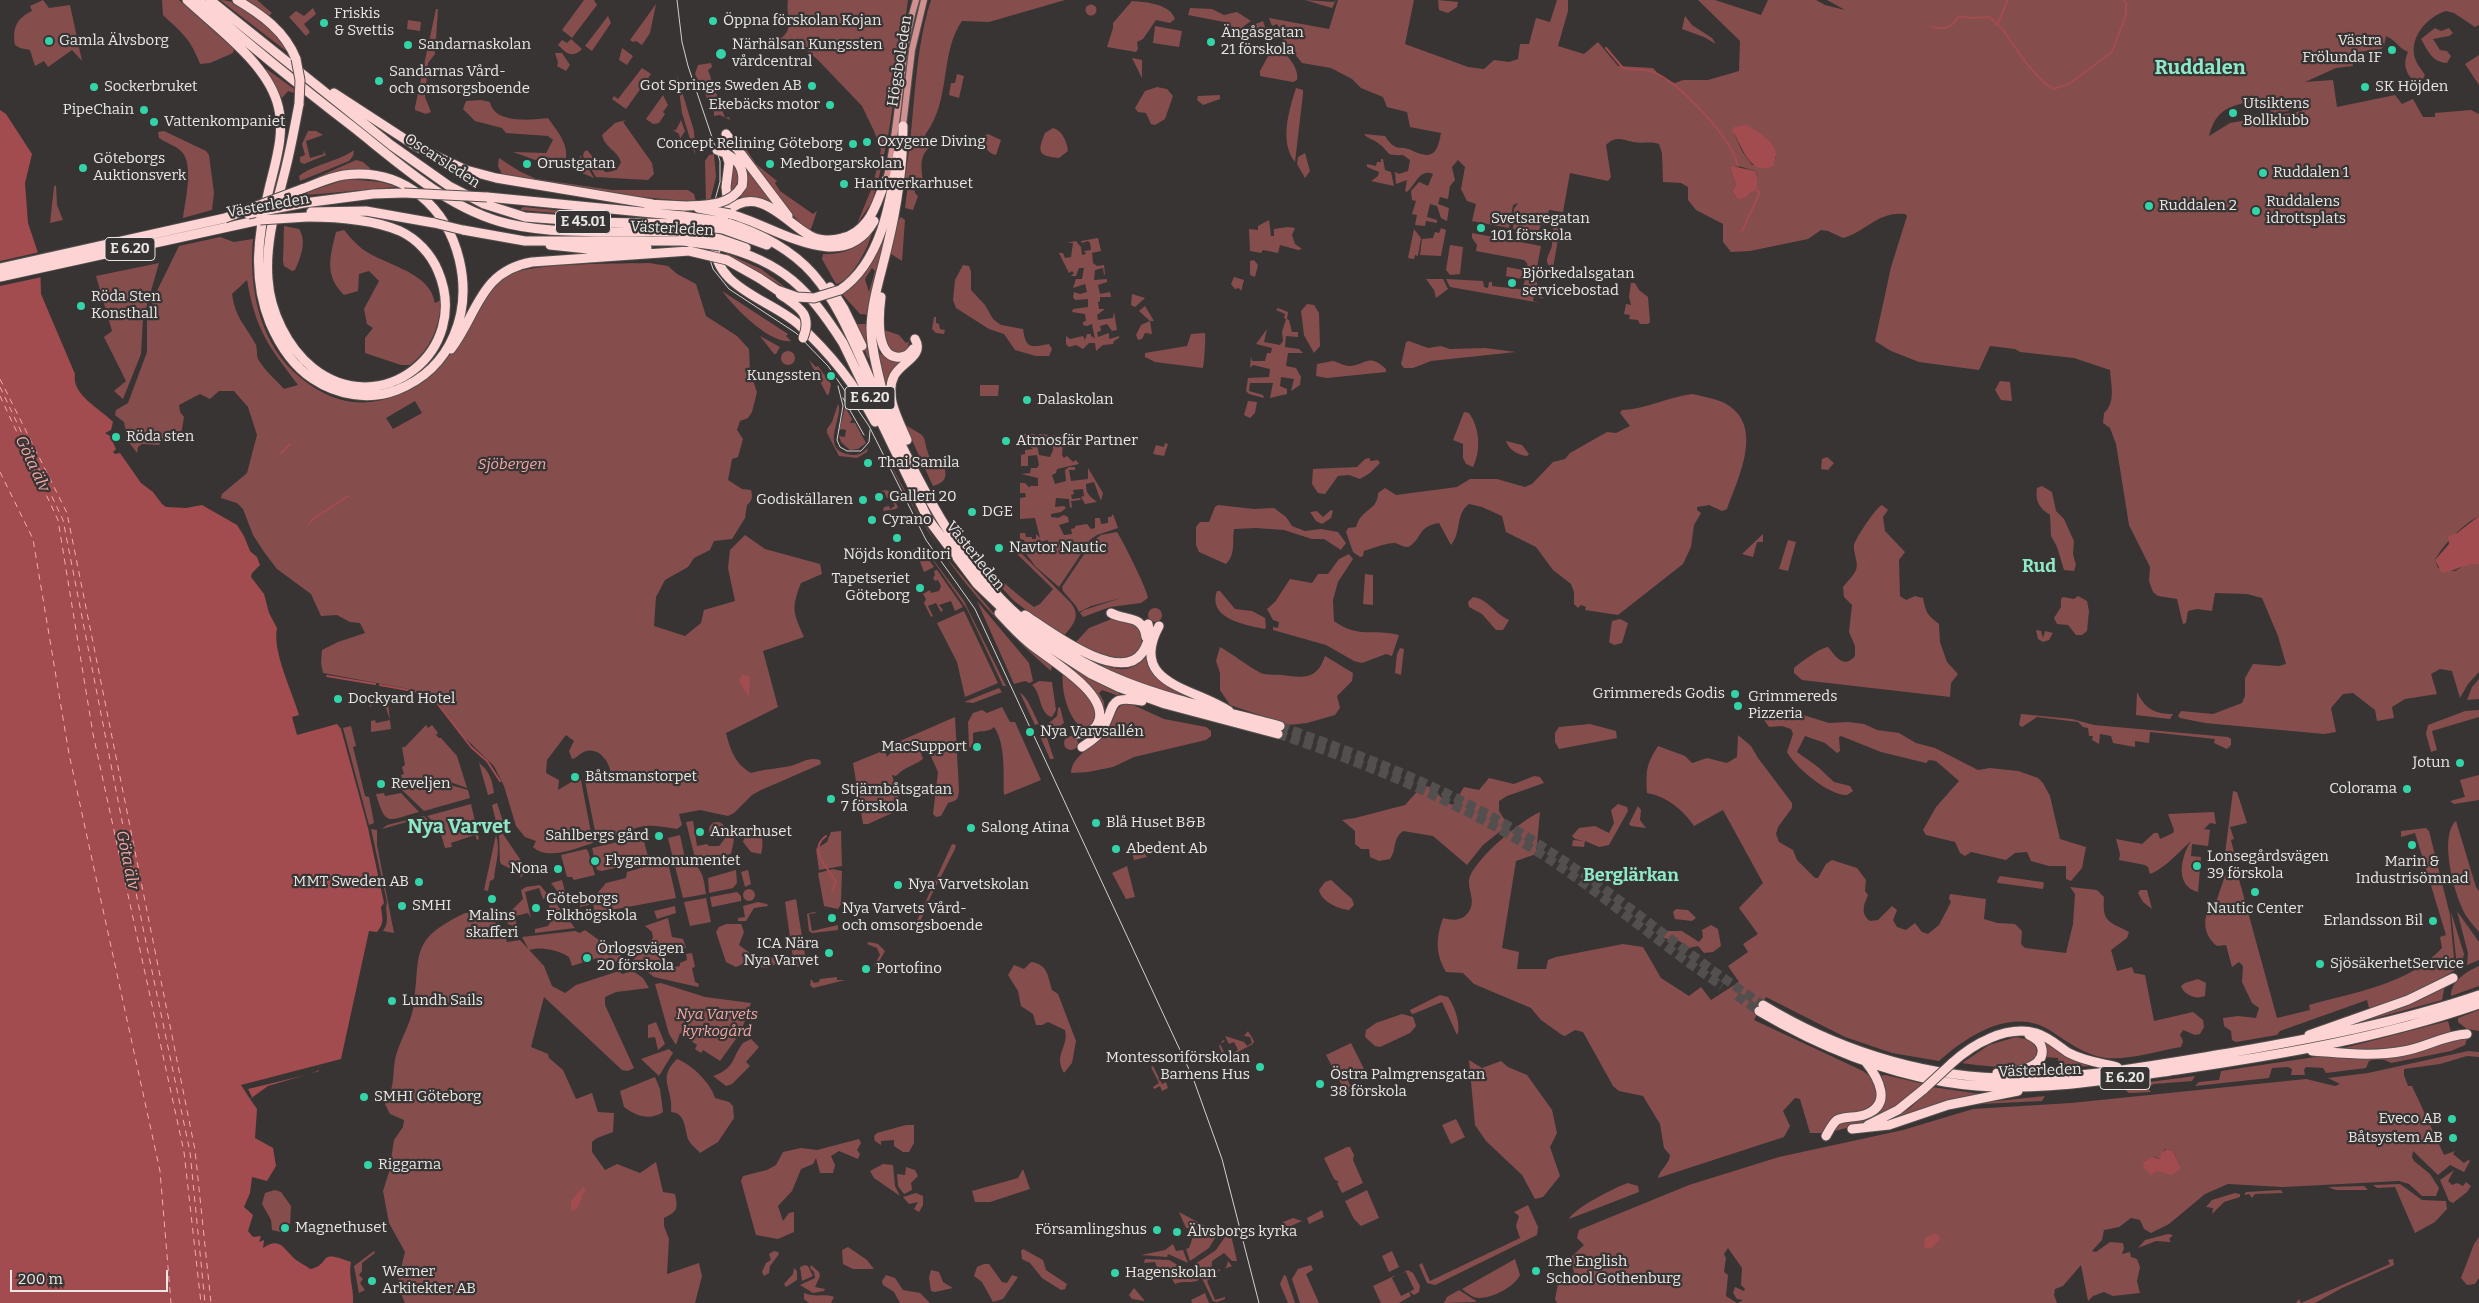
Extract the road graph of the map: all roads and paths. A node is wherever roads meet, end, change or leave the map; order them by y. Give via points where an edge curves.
1 (187, 0) edge
2 (198, 0) edge
3 (210, 0) edge
4 (237, 0) edge
5 (916, 0) edge
6 (924, 0) edge
7 (311, 81) junction
8 (903, 126) junction
9 (726, 134) dead end
10 (886, 180) junction
11 (529, 201) junction
12 (652, 204) junction
13 (685, 206) junction
14 (306, 211) junction
15 (226, 218) junction
16 (795, 224) junction
17 (724, 227) junction
18 (683, 228) junction
19 (525, 241) junction
20 (887, 247) junction
21 (690, 251) junction
22 (762, 260) joint
23 (0, 268) edge
24 (0, 278) edge
25 (777, 290) junction
26 (803, 338) dead end
27 (431, 367) junction
28 (870, 378) junction
29 (889, 416) junction
30 (900, 462) junction
31 (923, 484) junction
32 (965, 570) junction
33 (1004, 602) junction
34 (1111, 614) dead end
35 (1148, 624) dead end
36 (1160, 626) dead end
37 (1145, 647) junction
38 (1165, 704) junction
39 (1233, 713) junction
40 (1077, 734) dead end
41 (1082, 747) dead end
42 (2453, 978) dead end
43 (2479, 995) edge
44 (2479, 1004) edge
45 (2017, 1033) junction
46 (2467, 1034) dead end
47 (2282, 1044) junction
48 (2299, 1050) junction
49 (1865, 1061) junction
50 (2125, 1068) junction
51 (1963, 1075) junction
52 (2033, 1087) junction
53 (1826, 1136) dead end

1 - 27 highway via 258,68 271,86 277,102 281,134 258,259 264,305 282,346 309,376 329,388 353,395 377,395 396,390
2 - 18 highway, Oscarsleden / E 45.01 via 409,171 469,210 522,226
3 - 7 highway, Oscarsleden / E 45.01
4 - 14 highway, bridge via 268,20 285,39 296,59 300,80 298,104 268,244 269,290 276,315 300,356 335,381 353,386 378,386 410,373 432,351 446,318 446,293 430,257 415,240 386,226
5 - 10 main road, Högsboleden
6 - 8 main road, Högsboleden via 912,50
7 - 12 highway via 417,148 451,165 496,178
7 - 18 highway, Oscarsleden / E 45.01 via 449,186 495,209 524,217
8 - 20 highway via 903,161
8 - 25 highway, bridge via 894,178 878,238 857,276 840,290 814,298 797,297
9 - 16 highway
10 - 16 highway via 868,220 851,235 833,240 818,239
10 - 17 highway via 884,198 873,223 863,236 840,247 806,244 749,219
11 - 12 highway
11 - 14 highway, Västerleden / E 6.20, bridge via 373,194
11 - 18 highway, E 6.20
12 - 13 highway
13 - 17 highway, bridge
13 - 17 highway, bridge via 707,205 726,201 742,186 741,167 722,151 729,163 726,187
14 - 15 highway, Västerleden / E 6.20, bridge
14 - 19 highway, Västerleden / E 6.20, bridge via 366,211
14 - 24 highway, Västerleden / E 6.20, bridge
15 - 23 highway, Västerleden / E 6.20
15 - 27 highway, bridge via 344,175 383,178 412,190 439,215 457,248 464,286 456,328 449,344
16 - 17 highway via 760,203 742,203
17 - 18 highway, E 6.20, bridge
17 - 18 highway, Oscarsleden / E 45.01, bridge
17 - 22 highway, Oscarsleden / E 45.01
17 - 28 highway, Västerleden / E 6.20 via 759,234 802,263 823,287
17 - 28 highway, Västerleden / E 6.20 via 738,222 772,236 808,261 844,309 866,357
17 - 30 highway via 716,232 714,245 724,271 757,299 797,323 834,361 871,414 890,452
18 - 19 highway, Västerleden / E 6.20
19 - 21 highway via 588,249 676,248
20 - 29 highway via 871,328 876,367
20 - 31 highway via 879,308 880,330 883,345 893,356 908,355 915,339 918,345 914,356 896,372 891,390 896,415 921,470
21 - 25 highway, bridge via 727,260
21 - 27 highway via 532,262 511,268 484,290 457,341 444,358
22 - 30 highway, Västerleden / E 6.20 via 785,272 826,317 843,343
25 - 26 highway, bridge via 804,314 807,325
28 - 29 highway, Västerleden / E 6.20
29 - 31 highway, Västerleden / E 6.20
30 - 32 highway, Västerleden / E 6.20 via 928,519
31 - 33 highway, Västerleden / E 6.20 via 969,562
32 - 38 highway, Västerleden / E 6.20 via 1029,634 1049,648 1091,674
32 - 40 highway via 1014,630 1073,676 1097,702 1100,715 1096,726
33 - 37 highway via 1057,636 1111,663 1130,662 1140,656
33 - 39 highway, Västerleden / E 6.20 via 1048,640 1112,677 1174,700
34 - 37 highway via 1131,618 1141,624
35 - 37 highway via 1149,636
36 - 39 highway via 1154,638 1152,658 1161,678
38 - 39 highway, Västerleden / E 6.20 via 1279,730
38 - 41 highway via 1129,699 1118,701 1110,709 1101,732
42 - 47 highway via 2408,1000
43 - 47 highway, Västerleden / E 6.20 via 2388,1022
44 - 48 highway, Västerleden / E 6.20 via 2394,1030
45 - 50 highway via 2037,1033 2079,1058
45 - 51 highway via 2033,1037 2040,1043 2043,1052 2038,1062 2005,1072
45 - 52 highway, bridge via 1980,1042 1890,1116 1852,1129 1889,1125 1948,1105
46 - 48 highway via 2386,1054
47 - 50 highway, Västerleden / E 6.20
48 - 52 highway, Västerleden / E 6.20 via 2126,1078
49 - 51 highway, Västerleden / E 6.20 via 1818,1042 1761,1008 1871,1055
49 - 52 highway, Västerleden / E 6.20 via 1946,1082
49 - 53 highway via 1880,1083 1878,1104 1867,1114 1839,1119
50 - 51 highway, Västerleden / E 6.20 via 2025,1078

